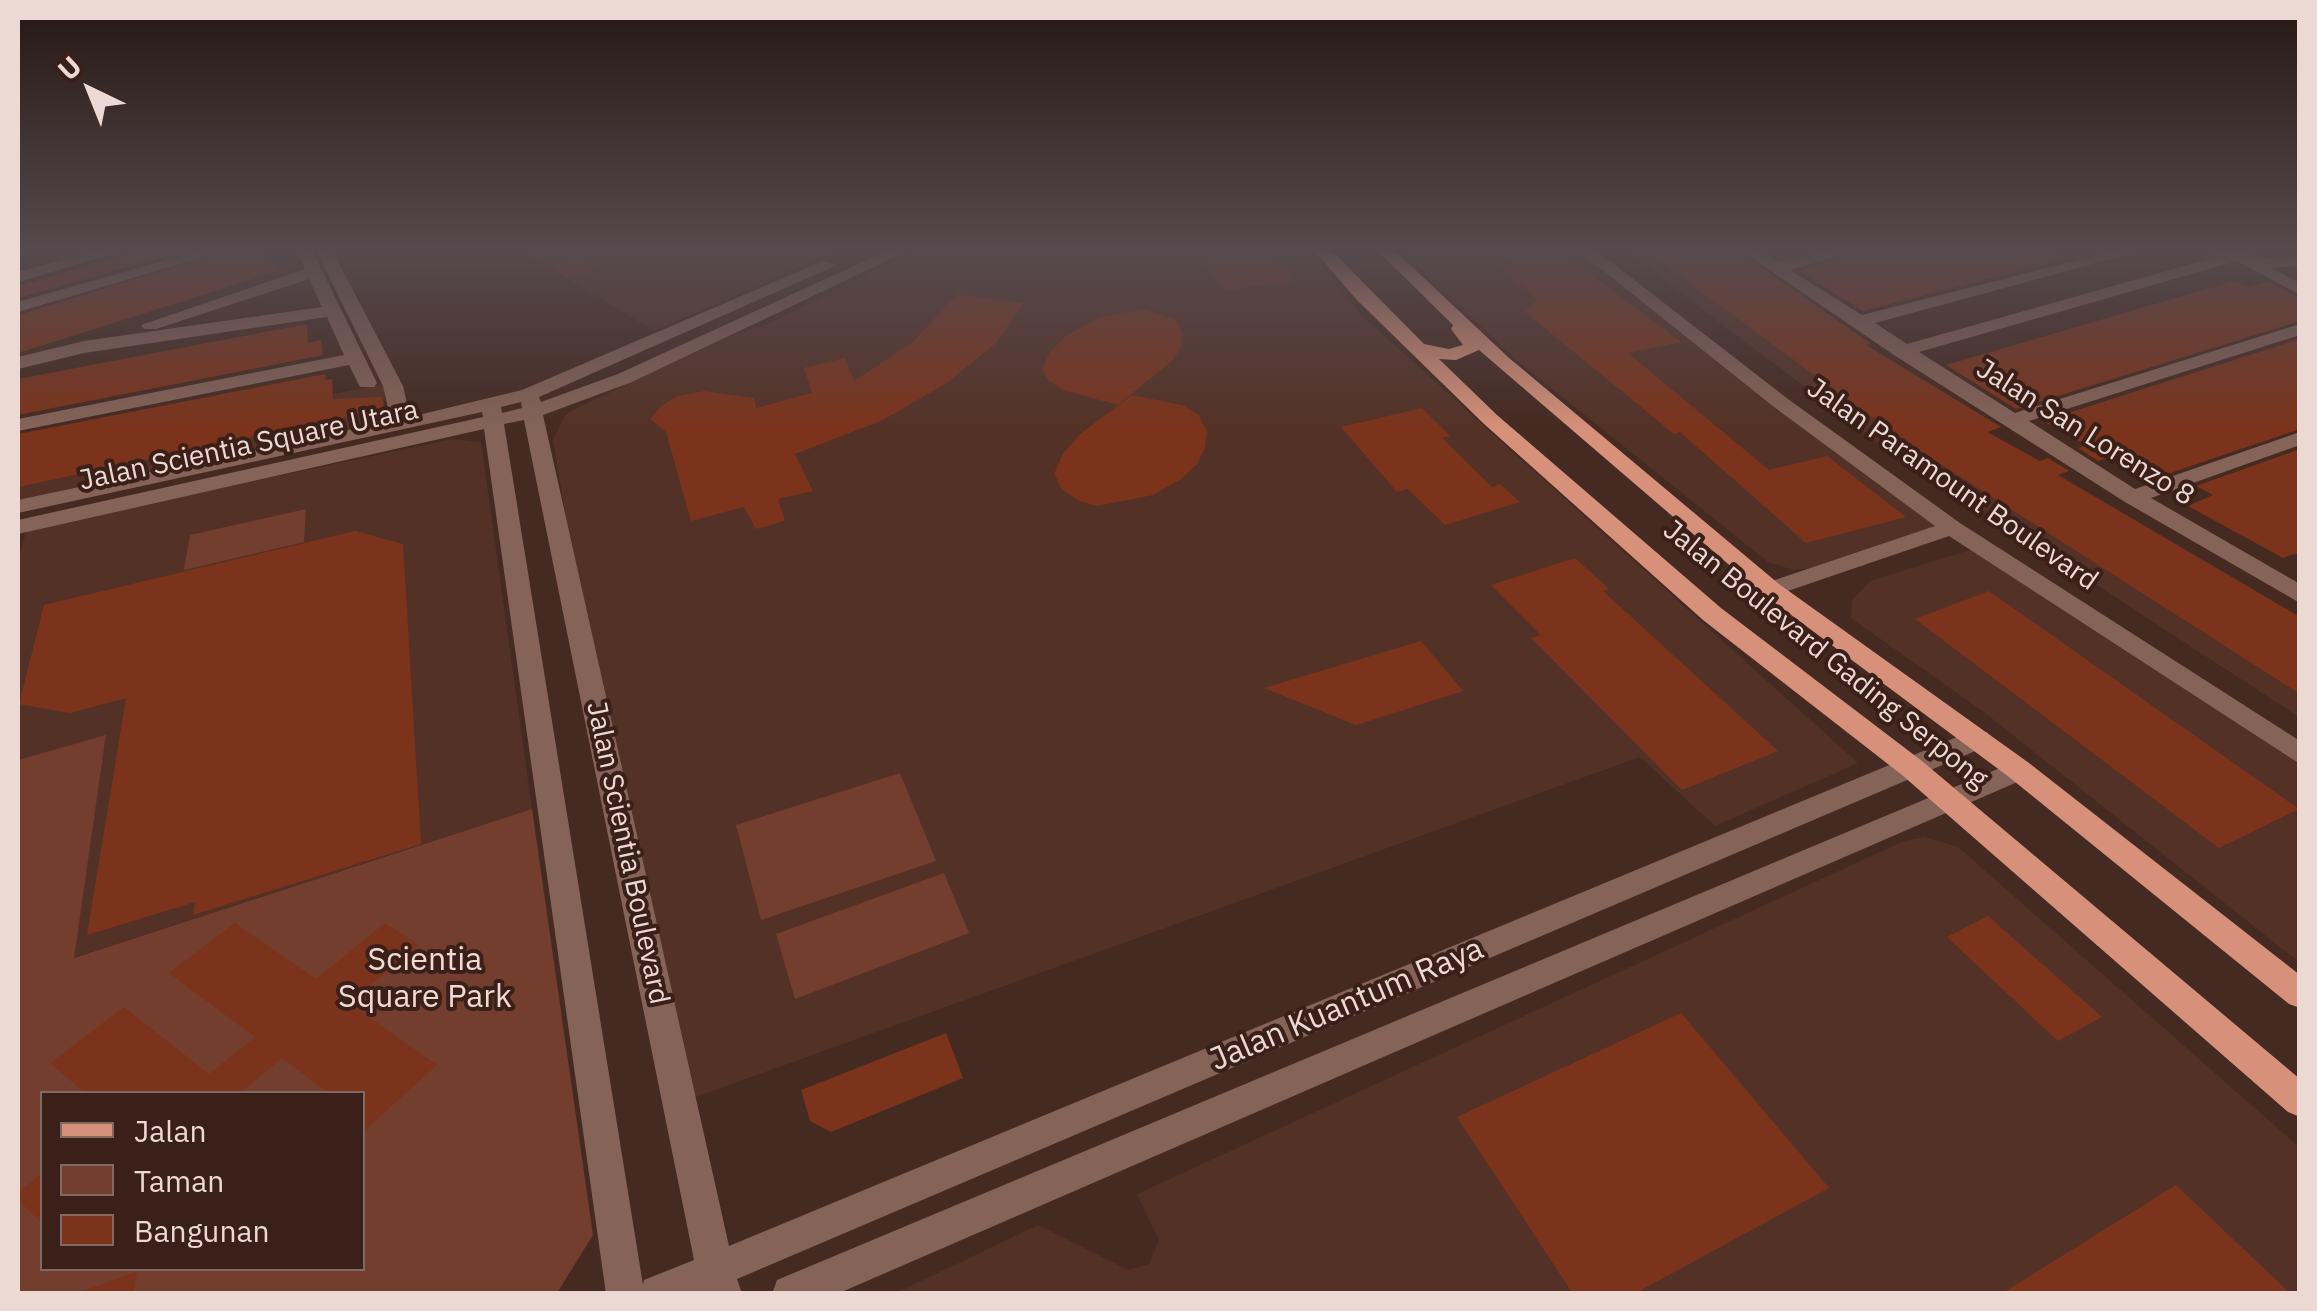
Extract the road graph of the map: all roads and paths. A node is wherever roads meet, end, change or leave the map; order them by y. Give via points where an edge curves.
1 (201, 309) edge
2 (354, 309) edge
3 (735, 309) edge
4 (773, 309) edge
5 (1379, 309) edge
6 (1437, 309) edge
7 (1446, 309) edge
8 (1661, 309) edge
9 (1839, 309) edge
10 (1908, 309) edge
11 (2065, 309) edge
12 (330, 311) joint
13 (1858, 322) junction
14 (2300, 329) edge
15 (1416, 347) junction
16 (84, 348) junction
17 (1901, 351) junction
18 (357, 358) junction
19 (1501, 361) junction
20 (18, 363) edge
21 (368, 382) dead end
22 (531, 403) junction
23 (492, 414) junction
24 (1490, 419) junction
25 (2012, 420) junction
26 (18, 425) edge
27 (402, 425) junction
28 (2300, 438) edge
29 (2133, 497) junction
30 (18, 507) edge
31 (18, 527) edge
32 (1952, 528) junction
33 (2300, 572) edge
34 (2276, 581) junction
35 (1771, 589) junction
36 (2300, 595) edge
37 (1978, 739) junction
38 (2300, 754) edge
39 (1912, 768) junction
40 (2019, 770) junction
41 (1948, 800) junction
42 (2300, 994) edge
43 (2300, 1101) edge
44 (719, 1281) edge
45 (625, 1294) edge
46 (658, 1294) edge
47 (792, 1294) edge

1 - 16 street
2 - 27 street via 393,386
3 - 22 street
4 - 22 street via 624,378
5 - 15 main road, Jalan Boulevard Gading Serpong
6 - 15 main road via 1474,344 1453,356
7 - 19 main road, Jalan Boulevard Gading Serpong
8 - 32 street, Jalan Paramount Boulevard
9 - 13 street, Jalan San Lorenzo 8
10 - 13 street
11 - 17 street
12 - 16 street
12 - 18 street
13 - 17 street, Jalan San Lorenzo 8
14 - 25 street
15 - 24 main road, Jalan Boulevard Gading Serpong
16 - 20 street
17 - 25 street, Jalan San Lorenzo 8
18 - 21 street
18 - 26 street
19 - 24 main road via 1468,356 1450,366 1492,409
19 - 35 main road, Jalan Boulevard Gading Serpong
22 - 23 street
22 - 44 street, Jalan Scientia Boulevard
23 - 27 street, Jalan Scientia Square Utara
23 - 31 street, Jalan Scientia Square Utara
23 - 45 street
24 - 39 main road, Jalan Boulevard Gading Serpong via 1712,614
25 - 29 street, Jalan San Lorenzo 8
27 - 30 street, Jalan Scientia Square Utara
28 - 29 street
29 - 34 street, Jalan San Lorenzo 8
32 - 35 street
32 - 38 street, Jalan Paramount Boulevard
33 - 34 street
34 - 36 street, Jalan San Lorenzo 8
35 - 37 main road, Jalan Boulevard Gading Serpong
37 - 39 street, Jalan Kuantum Raya
37 - 40 main road, Jalan Boulevard Gading Serpong
39 - 41 main road, Jalan Boulevard Gading Serpong
39 - 44 street, Jalan Kuantum Raya
40 - 41 street, Jalan Kuantum Raya
40 - 42 main road, Jalan Boulevard Gading Serpong
41 - 43 main road, Jalan Boulevard Gading Serpong
41 - 47 street, Jalan Kuantum Raya
44 - 46 street, Jalan Kuantum Raya

